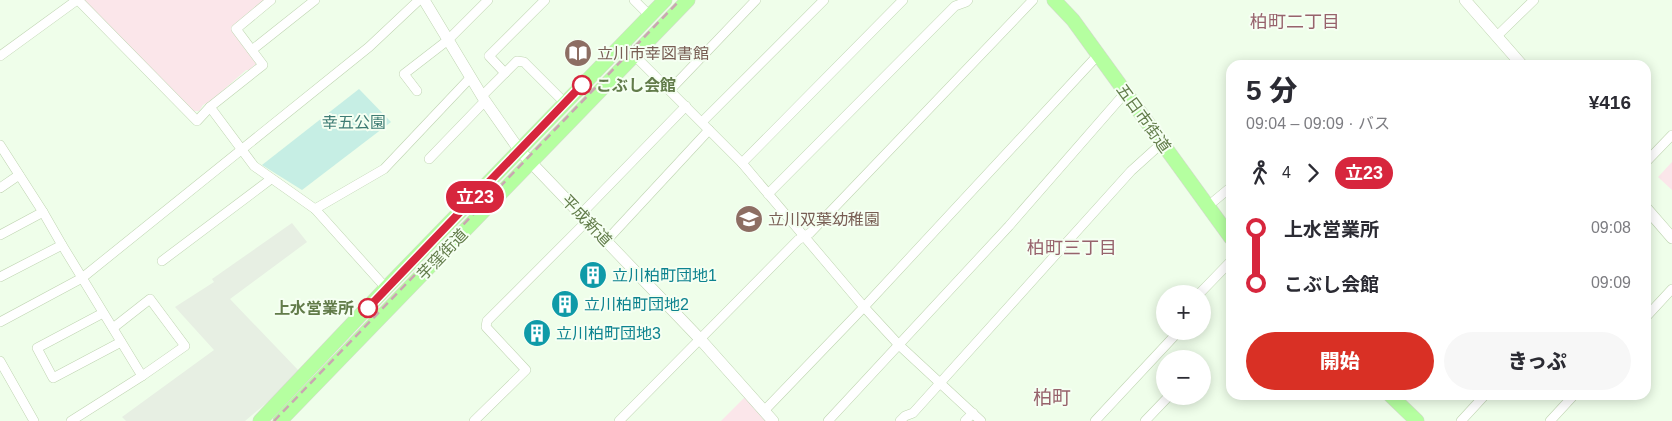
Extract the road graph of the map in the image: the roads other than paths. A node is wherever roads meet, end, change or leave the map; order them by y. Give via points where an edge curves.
1 (78, 0) edge
2 (271, 0) edge
3 (316, 0) edge
4 (419, 0) edge
5 (424, 0) edge
6 (488, 0) edge
7 (545, 0) edge
8 (634, 0) edge
9 (665, 0) edge
10 (688, 0) edge
11 (756, 0) edge
12 (824, 0) edge
13 (903, 0) edge
14 (968, 0) edge
15 (1033, 0) edge
16 (1465, 0) edge
17 (1534, 0) edge
18 (1056, 1) edge
19 (650, 16) junction
20 (1497, 36) junction
21 (448, 40) junction
22 (622, 44) junction
23 (252, 50) junction
24 (634, 55) junction
25 (1098, 55) junction
26 (0, 56) edge
27 (1518, 60) edge
28 (505, 73) junction
29 (471, 77) junction
30 (670, 90) junction
31 (417, 91) dead end
32 (1125, 93) junction
33 (483, 99) junction
34 (565, 103) junction
35 (686, 106) junction
36 (210, 107) junction
37 (702, 122) junction
38 (709, 130) junction
39 (1672, 135) edge
40 (1162, 142) junction
41 (0, 145) edge
42 (241, 149) junction
43 (520, 151) junction
44 (1651, 157) edge
45 (429, 159) dead end
46 (531, 162) junction
47 (742, 163) junction
48 (19, 175) junction
49 (271, 179) junction
50 (0, 188) edge
51 (1226, 191) edge
52 (768, 194) junction
53 (1208, 206) junction
54 (314, 208) junction
55 (43, 212) junction
56 (1651, 214) edge
57 (584, 218) junction
58 (1226, 231) edge
59 (0, 235) edge
60 (805, 236) junction
61 (1672, 238) edge
62 (607, 240) junction
63 (62, 245) junction
64 (162, 260) dead end
65 (1226, 266) edge
66 (0, 278) edge
67 (82, 278) junction
68 (1208, 285) edge
69 (386, 288) junction
70 (1672, 289) edge
71 (864, 307) junction
72 (1651, 312) edge
73 (103, 313) junction
74 (0, 322) edge
75 (113, 328) junction
76 (700, 338) junction
77 (1172, 340) edge
78 (121, 342) junction
79 (899, 345) junction
80 (0, 361) edge
81 (142, 376) junction
82 (940, 383) junction
83 (1395, 400) edge
84 (1480, 400) edge
85 (1569, 400) edge
86 (279, 401) junction
87 (1160, 405) edge
88 (764, 411) junction
89 (972, 413) junction
90 (482, 414) junction
91 (284, 417) edge
92 (34, 421) edge
93 (71, 421) edge
94 (255, 421) edge
95 (260, 421) edge
96 (474, 421) edge
97 (489, 421) edge
98 (619, 421) edge
99 (773, 421) edge
100 (828, 421) edge
101 (900, 421) edge
102 (965, 421) edge
103 (981, 421) edge
104 (1095, 421) edge
105 (1145, 421) edge
106 (1417, 421) edge
107 (1461, 421) edge
108 (1550, 421) edge

1 - 26 street
1 - 36 street via 197,120
2 - 23 street via 236,29
3 - 23 street
4 - 42 street via 368,47
5 - 21 street, 平成新道
6 - 21 street
7 - 28 street via 489,56
8 - 19 street
9 - 19 main road, 芋窪街道
10 - 24 main road, 芋窪街道
11 - 30 street
12 - 37 street
13 - 47 street
14 - 52 street via 955,6
15 - 60 street
16 - 20 street
17 - 20 street
18 - 25 main road, 五日市街道
19 - 22 main road, 芋窪街道
20 - 27 street
21 - 29 street, 平成新道
21 - 31 street via 404,74
22 - 24 street
22 - 34 main road, 芋窪街道
23 - 36 street via 263,65
24 - 30 street
24 - 46 main road, 芋窪街道
25 - 32 main road, 五日市街道
25 - 71 street
28 - 33 street
28 - 34 street via 517,61 524,62
29 - 33 street, 平成新道
29 - 54 street via 384,169
30 - 35 street
32 - 40 main road, 五日市街道
32 - 79 street
33 - 43 street, 平成新道
33 - 45 street
34 - 43 main road, 芋窪街道
35 - 37 street
35 - 57 street
36 - 42 street
37 - 38 street
38 - 47 street
38 - 62 street
39 - 44 street
40 - 53 main road, 五日市街道
40 - 82 street via 1131,171
41 - 48 street
42 - 49 street via 254,166
42 - 67 street
43 - 46 street, 平成新道
43 - 69 main road, 芋窪街道
46 - 57 street, 平成新道
46 - 91 main road, 芋窪街道
47 - 52 street
48 - 50 street
48 - 55 street
49 - 54 street
49 - 64 street
51 - 53 street
52 - 60 street
53 - 58 main road, 五日市街道
54 - 69 street
55 - 59 street
55 - 63 street
56 - 61 street
57 - 62 street, 平成新道
57 - 90 street via 487,320 486,327 526,370
60 - 71 street
60 - 76 street
62 - 76 street, 平成新道
63 - 66 street
63 - 67 street
65 - 68 street
67 - 73 street
67 - 74 street
69 - 86 main road, 芋窪街道
70 - 72 street
71 - 79 street
71 - 88 street
73 - 75 street
73 - 78 street via 37,348 54,378
75 - 78 street
75 - 81 street via 150,299 185,346
76 - 88 street, 平成新道
76 - 98 street
77 - 104 street
78 - 81 street
79 - 82 street
79 - 100 street
80 - 92 street
81 - 93 street
82 - 89 street
82 - 101 street via 913,413
83 - 106 main road
84 - 107 street
85 - 108 street
86 - 94 main road
86 - 95 main road, 芋窪街道
87 - 105 street
88 - 99 street, 平成新道
89 - 102 street
89 - 103 street
90 - 96 street
90 - 97 street

